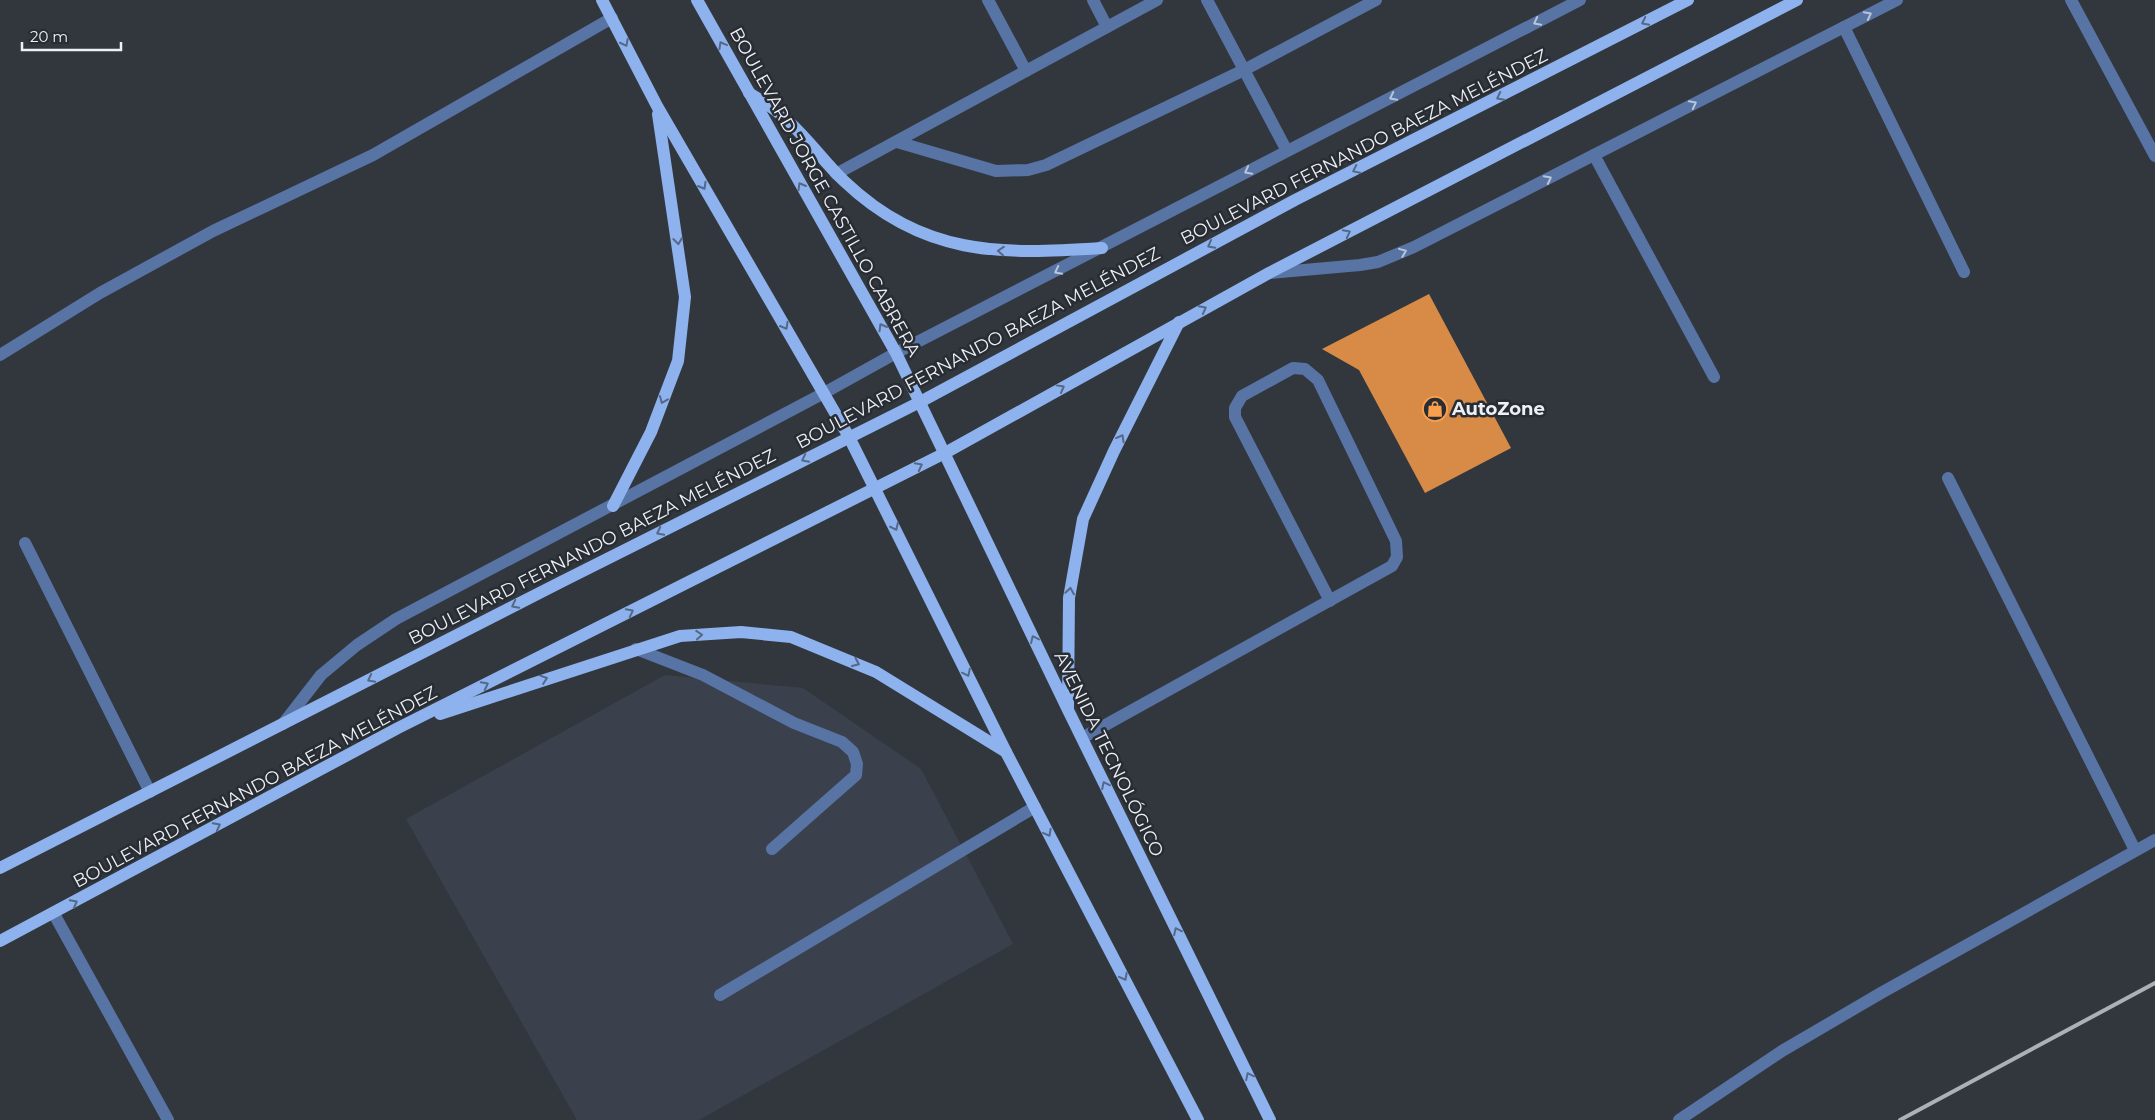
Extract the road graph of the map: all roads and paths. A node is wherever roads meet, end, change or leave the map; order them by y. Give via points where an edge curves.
1 (602, 0) edge
2 (698, 0) edge
3 (988, 0) edge
4 (1092, 0) edge
5 (1157, 0) edge
6 (1207, 0) edge
7 (1376, 0) edge
8 (1580, 0) edge
9 (1688, 0) edge
10 (1797, 0) edge
11 (1897, 0) edge
12 (2071, 0) edge
13 (1559, 5) edge
14 (612, 18) junction
15 (1107, 27) junction
16 (1844, 27) junction
17 (1244, 70) junction
18 (1026, 71) junction
19 (748, 92) junction
20 (657, 106) junction
21 (897, 142) junction
22 (1287, 151) junction
23 (1594, 155) junction
24 (2155, 156) edge
25 (836, 174) junction
26 (1102, 248) junction
27 (1964, 272) dead end
28 (1269, 273) junction
29 (1179, 322) junction
30 (896, 353) junction
31 (0, 355) edge
32 (1714, 377) dead end
33 (824, 393) junction
34 (920, 402) junction
35 (849, 437) junction
36 (946, 453) junction
37 (1948, 478) dead end
38 (876, 489) junction
39 (613, 506) junction
40 (25, 543) dead end
41 (1330, 601) junction
42 (636, 649) junction
43 (1068, 710) junction
44 (283, 724) junction
45 (398, 728) junction
46 (1082, 738) junction
47 (1006, 752) junction
48 (150, 792) junction
49 (1035, 807) junction
50 (2155, 840) edge
51 (772, 849) dead end
52 (2136, 850) junction
53 (0, 868) edge
54 (54, 914) junction
55 (0, 941) edge
56 (720, 995) dead end
57 (168, 1120) edge
58 (1198, 1120) edge
59 (1270, 1120) edge
60 (1679, 1120) edge

1 - 14 main road
19 -> 2 main road, BOULEVARD JORGE CASTILLO CABRERA
3 - 18 street
4 - 15 street
5 - 15 street
6 - 17 street
7 - 17 street
8 - 13 street, BOULEVARD FERNANDO BAEZA MELÉNDEZ
9 -> 34 main road, BOULEVARD FERNANDO BAEZA MELÉNDEZ via 1295,200
28 -> 10 main road, BOULEVARD FERNANDO BAEZA MELÉNDEZ
16 -> 11 street, BOULEVARD FERNANDO BAEZA MELÉNDEZ
12 - 24 street
13 -> 22 street, BOULEVARD FERNANDO BAEZA MELÉNDEZ
14 -> 20 main road
14 - 31 street via 373,155 213,231 100,293
15 - 18 street
23 -> 16 street, BOULEVARD FERNANDO BAEZA MELÉNDEZ
16 - 27 street
17 - 21 street via 1046,165 1028,170 996,171
17 - 22 street
18 - 21 street
19 - 25 main road via 789,121
30 -> 19 main road, BOULEVARD JORGE CASTILLO CABRERA
20 -> 33 main road
20 -> 39 main road via 685,297 679,352 651,432
21 - 25 street
22 -> 26 street, BOULEVARD FERNANDO BAEZA MELÉNDEZ
28 -> 23 street, BOULEVARD FERNANDO BAEZA MELÉNDEZ via 1378,262 1414,248
23 - 32 street
26 -> 25 main road via 1004,252 946,242 904,226
26 -> 30 street, BOULEVARD FERNANDO BAEZA MELÉNDEZ
29 -> 28 main road, BOULEVARD FERNANDO BAEZA MELÉNDEZ
36 -> 29 main road, BOULEVARD FERNANDO BAEZA MELÉNDEZ
43 -> 29 main road via 1069,598 1083,519
30 - 33 street, BOULEVARD FERNANDO BAEZA MELÉNDEZ
30 - 34 main road, BOULEVARD JORGE CASTILLO CABRERA
33 - 35 main road
33 - 39 street, BOULEVARD FERNANDO BAEZA MELÉNDEZ
34 - 35 main road, BOULEVARD FERNANDO BAEZA MELÉNDEZ
34 - 36 main road, AVENIDA TECNOLÓGICO
35 - 38 main road
35 -> 44 main road, BOULEVARD FERNANDO BAEZA MELÉNDEZ
38 -> 36 main road, BOULEVARD FERNANDO BAEZA MELÉNDEZ
43 -> 36 main road, AVENIDA TECNOLÓGICO
37 - 52 street
45 -> 38 main road, BOULEVARD FERNANDO BAEZA MELÉNDEZ
38 -> 47 main road
39 - 44 street, BOULEVARD FERNANDO BAEZA MELÉNDEZ via 396,619 321,675
40 - 48 street
41 - 41 street via 1392,566 1398,549 1318,380 1305,369 1293,368 1242,396 1235,408 1235,417
41 - 46 street
45 -> 42 main road
42 -> 47 main road via 680,636 741,632 791,637 876,672
42 - 51 street via 703,675 794,723 842,742 853,752 858,764 856,775
43 - 46 main road, AVENIDA TECNOLÓGICO
44 - 48 main road, BOULEVARD FERNANDO BAEZA MELÉNDEZ
54 -> 45 main road, BOULEVARD FERNANDO BAEZA MELÉNDEZ
59 -> 46 main road, AVENIDA TECNOLÓGICO
47 - 49 main road
48 - 53 main road, BOULEVARD FERNANDO BAEZA MELÉNDEZ
49 - 56 street
49 -> 58 main road
50 - 52 street
52 - 60 street via 1864,1002 1782,1051
54 - 55 main road, BOULEVARD FERNANDO BAEZA MELÉNDEZ
54 - 57 street

